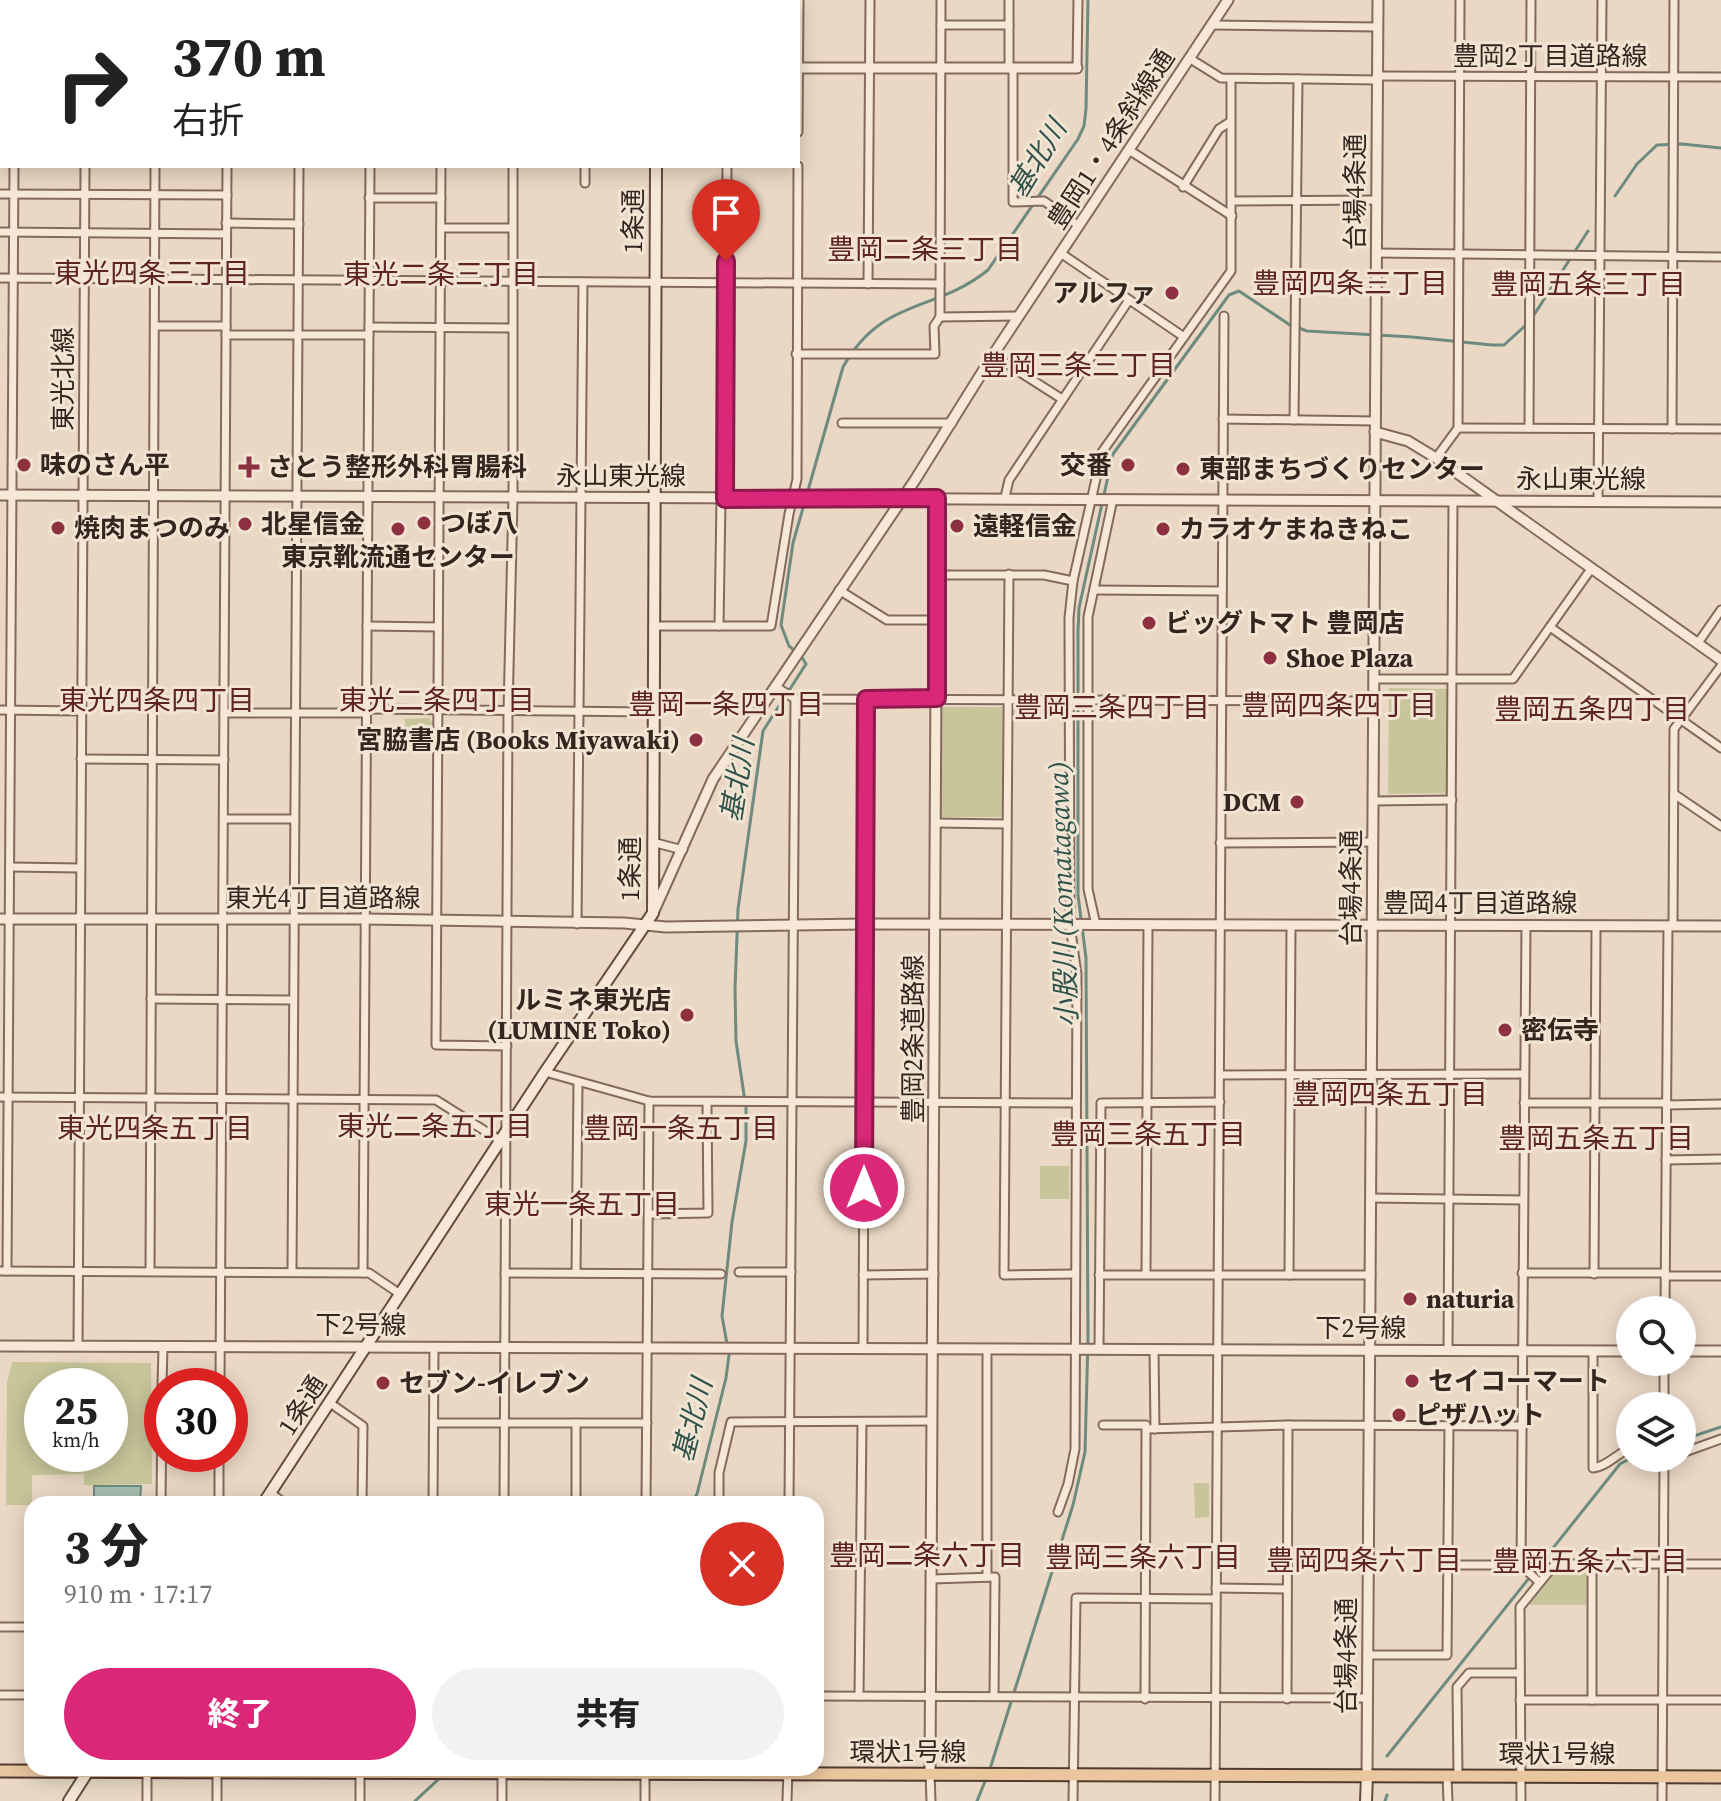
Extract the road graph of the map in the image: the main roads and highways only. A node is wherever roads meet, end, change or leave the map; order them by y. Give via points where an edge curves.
1 (656, 168) edge
2 (269, 1496) edge
3 (24, 1770) edge
4 (0, 1771) edge
5 (824, 1772) edge
6 (85, 1776) edge
7 (1367, 1776) junction
8 (1721, 1777) edge
9 (69, 1801) edge
10 (1366, 1801) edge

1 - 2 main road, 1条通 via 653,913
3 - 4 main road, 環状1号線
5 - 7 main road, 環状1号線
6 - 9 main road
7 - 8 main road, 環状1号線
7 - 10 main road

